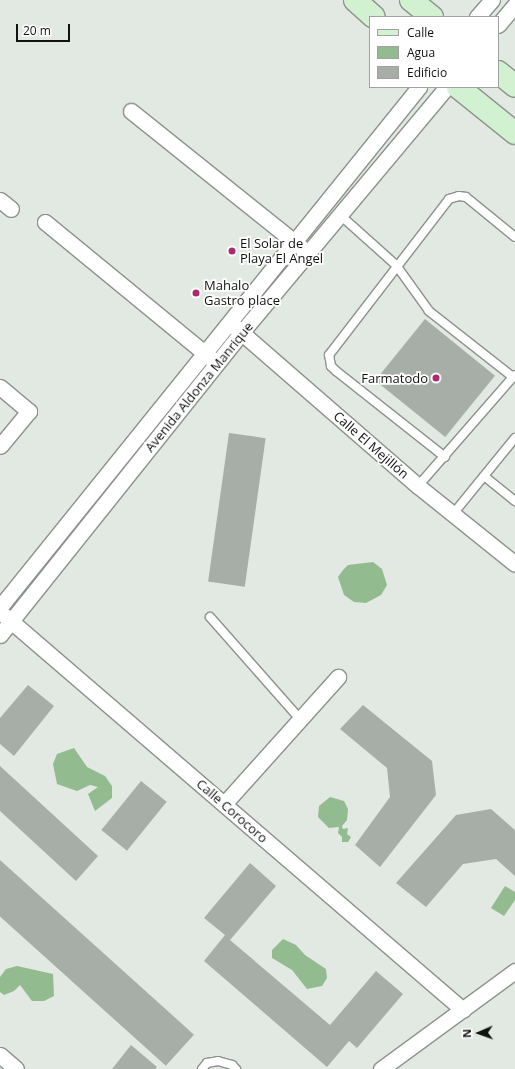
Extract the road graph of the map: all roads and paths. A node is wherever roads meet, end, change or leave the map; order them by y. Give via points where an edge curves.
1 (355, 0) edge
2 (411, 0) edge
3 (492, 0) edge
4 (515, 5) edge
5 (373, 16) edge
6 (431, 16) edge
7 (478, 16) edge
8 (499, 24) edge
9 (499, 73) edge
10 (515, 86) edge
11 (418, 88) edge
12 (446, 88) edge
13 (459, 88) edge
14 (131, 111) dead end
15 (515, 133) edge
16 (339, 214) junction
17 (45, 222) dead end
18 (515, 237) edge
19 (294, 241) junction
20 (308, 252) junction
21 (396, 265) junction
22 (229, 323) junction
23 (241, 333) junction
24 (205, 354) junction
25 (217, 364) junction
26 (514, 376) edge
27 (0, 387) edge
28 (514, 443) edge
29 (0, 446) edge
30 (445, 458) junction
31 (484, 476) junction
32 (418, 486) junction
33 (515, 501) edge
34 (453, 514) junction
35 (515, 564) edge
36 (0, 607) edge
37 (6, 617) edge
38 (210, 617) dead end
39 (0, 635) edge
40 (338, 677) dead end
41 (300, 719) junction
42 (224, 804) junction
43 (515, 971) edge
44 (463, 1010) junction
45 (0, 1055) edge
46 (16, 1069) edge
47 (202, 1069) edge
48 (236, 1069) edge
49 (381, 1069) edge

1 - 5 street
2 - 6 street
3 - 7 street
4 - 8 street
9 - 10 street
11 - 19 street, Avenida Aldonza Manrique
12 - 16 street, Avenida Aldonza Manrique
13 - 15 street
14 - 19 street
16 - 20 street, Avenida Aldonza Manrique
16 - 21 lane
17 - 24 street
18 - 21 lane via 466,197 454,196 436,214
19 - 20 street
19 - 22 street, Avenida Aldonza Manrique
20 - 23 street, Avenida Aldonza Manrique
21 - 26 lane via 429,311
21 - 30 lane via 330,351 329,360 331,366 342,376
22 - 23 street, Calle El Mejillón
22 - 24 street, Avenida Aldonza Manrique
23 - 25 street, Avenida Aldonza Manrique
23 - 32 street, Calle El Mejillón
24 - 25 street
24 - 36 street, Avenida Aldonza Manrique
25 - 37 street, Avenida Aldonza Manrique
26 - 30 lane
27 - 29 street via 29,411
28 - 31 lane
30 - 32 lane
31 - 33 lane
31 - 34 lane
32 - 34 street, Calle El Mejillón
34 - 35 street, Calle El Mejillón
37 - 39 street, Avenida Aldonza Manrique
37 - 42 street, Calle Corocoro
38 - 41 lane
40 - 41 street
41 - 42 street
42 - 44 street, Calle Corocoro
43 - 44 street
44 - 49 street
45 - 46 street
47 - 48 lane via 207,1063 218,1061 232,1065

